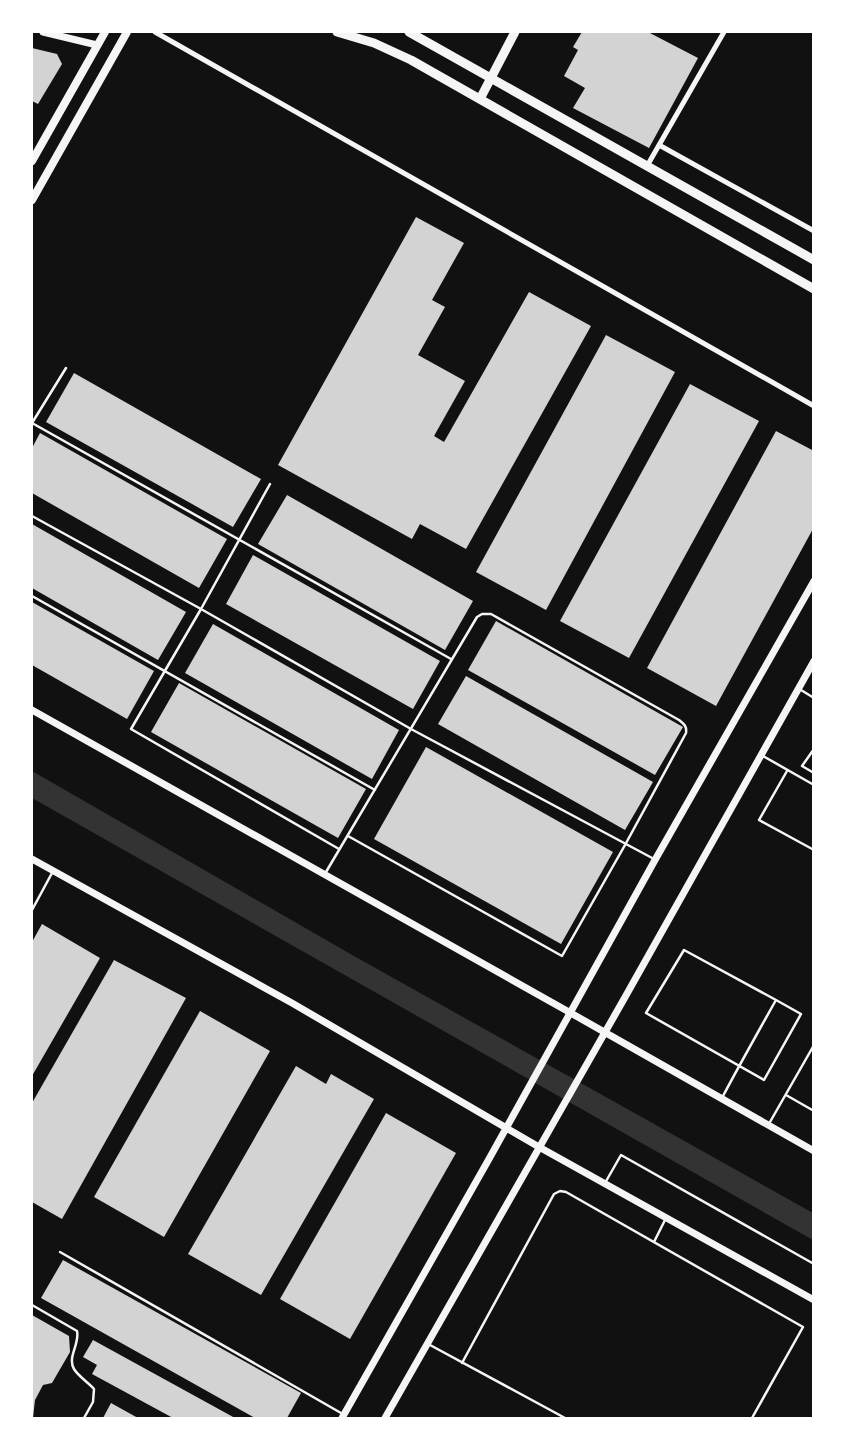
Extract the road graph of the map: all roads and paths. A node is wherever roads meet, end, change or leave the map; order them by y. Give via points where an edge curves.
1 (43, 32) edge
2 (105, 32) edge
3 (127, 32) edge
4 (155, 32) edge
5 (337, 32) edge
6 (409, 32) edge
7 (515, 32) edge
8 (724, 32) edge
9 (368, 36) edge
10 (97, 45) junction
11 (492, 77) junction
12 (480, 99) junction
13 (659, 145) junction
14 (32, 161) edge
15 (647, 166) junction
16 (32, 200) edge
17 (814, 230) edge
18 (814, 260) edge
19 (814, 289) edge
20 (66, 368) dead end
21 (814, 406) edge
22 (271, 484) dead end
23 (32, 516) edge
24 (239, 540) junction
25 (814, 581) edge
26 (32, 596) edge
27 (201, 609) junction
28 (452, 660) junction
29 (814, 661) edge
30 (164, 672) junction
31 (798, 688) junction
32 (814, 698) edge
33 (32, 710) edge
34 (411, 729) junction
35 (814, 749) edge
36 (760, 755) junction
37 (787, 771) junction
38 (814, 773) edge
39 (814, 785) edge
40 (375, 790) junction
41 (348, 836) junction
42 (625, 845) junction
43 (340, 849) junction
44 (814, 850) edge
45 (32, 859) edge
46 (655, 860) junction
47 (54, 871) junction
48 (325, 875) junction
49 (32, 910) edge
50 (776, 1000) junction
51 (569, 1012) junction
52 (605, 1033) junction
53 (814, 1045) edge
54 (739, 1067) junction
55 (786, 1095) junction
56 (721, 1099) junction
57 (814, 1111) edge
58 (769, 1125) junction
59 (506, 1128) junction
60 (539, 1147) junction
61 (814, 1151) edge
62 (605, 1183) junction
63 (667, 1217) junction
64 (654, 1242) junction
65 (60, 1252) dead end
66 (814, 1264) edge
67 (814, 1300) edge
68 (32, 1305) edge
69 (427, 1343) junction
70 (462, 1363) junction
71 (343, 1417) edge
72 (84, 1419) edge
73 (385, 1419) edge
74 (565, 1419) edge
75 (752, 1419) edge

1 - 10 street
2 - 10 main road
3 - 16 main road
4 - 21 street
5 - 9 main road
6 - 11 main road
7 - 11 main road
8 - 13 street
9 - 12 main road
10 - 14 main road
11 - 12 main road
11 - 15 main road
12 - 19 main road
13 - 15 street
13 - 17 street
15 - 18 main road
20 - 24 lane via 32,423
22 - 24 lane
23 - 27 lane
24 - 27 lane
24 - 28 lane
25 - 46 street
26 - 30 lane
27 - 30 lane
27 - 34 lane
28 - 34 lane
28 - 42 lane via 477,617 491,614 685,725 686,733
29 - 31 street
30 - 40 lane
30 - 43 lane via 131,729
31 - 32 lane
31 - 36 street
33 - 48 street
34 - 40 lane
34 - 42 lane
35 - 38 lane via 802,766
36 - 37 lane
36 - 52 street
37 - 39 lane
37 - 44 lane via 759,820
40 - 41 lane
41 - 42 lane via 562,956
41 - 43 lane
42 - 46 lane
43 - 48 lane
45 - 47 street
46 - 51 street
47 - 49 lane
47 - 59 street
48 - 51 street
50 - 54 lane
50 - 54 lane via 801,1014 764,1080
50 - 54 lane via 684,950 646,1013
51 - 52 street
51 - 59 street
52 - 56 street
52 - 60 street
53 - 55 lane
54 - 56 lane
55 - 57 lane
55 - 58 lane
56 - 58 street
58 - 61 street
59 - 60 street
59 - 71 street
60 - 62 street
60 - 69 street
62 - 63 street
62 - 66 lane via 621,1155
63 - 64 lane
63 - 67 street
64 - 70 lane via 566,1192 554,1194
64 - 75 lane via 803,1327
65 - 71 lane
68 - 72 lane via 77,1331 73,1368 94,1389
69 - 70 lane
69 - 73 street
70 - 74 lane

